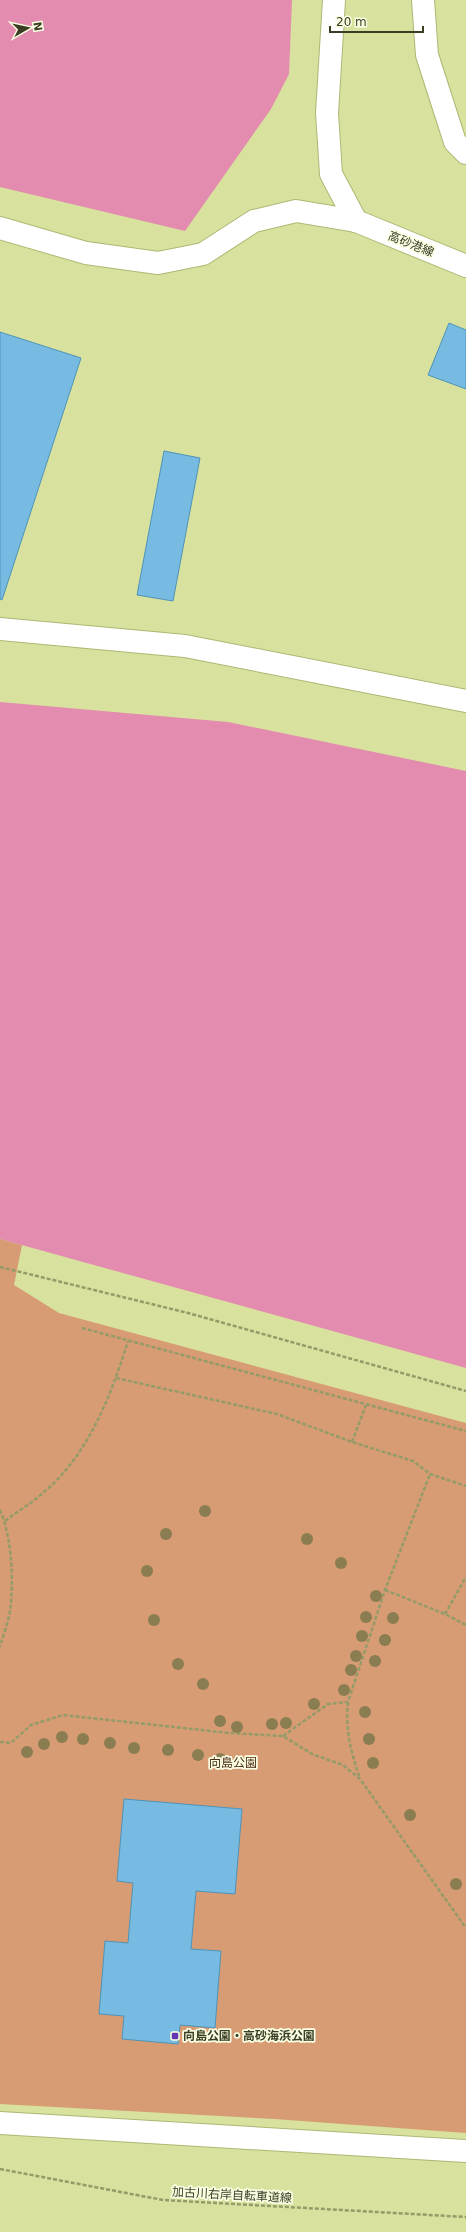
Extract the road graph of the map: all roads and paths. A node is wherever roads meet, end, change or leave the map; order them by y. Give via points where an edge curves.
1 (334, 0) edge
2 (423, 0) edge
3 (466, 153) edge
4 (356, 221) junction
5 (0, 228) edge
6 (466, 266) edge
7 (0, 629) edge
8 (466, 701) edge
9 (0, 1267) edge
10 (82, 1328) dead end
11 (128, 1341) junction
12 (116, 1378) junction
13 (466, 1391) edge
14 (366, 1405) junction
15 (466, 1432) edge
16 (352, 1442) junction
17 (430, 1474) junction
18 (466, 1486) edge
19 (0, 1510) edge
20 (5, 1521) junction
21 (466, 1577) edge
22 (385, 1590) junction
23 (445, 1614) junction
24 (466, 1625) edge
25 (0, 1647) edge
26 (348, 1702) junction
27 (283, 1736) junction
28 (0, 1742) edge
29 (360, 1779) junction
30 (466, 1928) edge
31 (0, 2123) edge
32 (466, 2151) edge
33 (0, 2169) edge
34 (466, 2217) edge

1 - 4 street via 328,113 331,174
2 - 3 street via 427,55 455,142
4 - 5 street, 高砂港線 via 296,211 254,221 203,254 158,263 86,253
4 - 6 street, 高砂港線
7 - 8 street via 186,646
9 - 13 path via 188,1313
10 - 11 path
11 - 12 path
11 - 14 path
12 - 16 path via 277,1414
12 - 20 path via 91,1434 70,1464 45,1492
14 - 15 path
14 - 16 path
16 - 17 path via 414,1461
17 - 18 path
17 - 22 path
19 - 20 path
20 - 25 path via 12,1587 10,1612
21 - 23 path
22 - 23 path
22 - 26 path
23 - 24 path
26 - 27 path via 328,1704
26 - 29 path via 346,1722 349,1747
27 - 28 path via 229,1733 63,1715 31,1725 11,1743
27 - 29 path via 312,1754 343,1764
29 - 30 path
31 - 32 street
33 - 34 path, 加古川右岸自転車道線 via 163,2200

